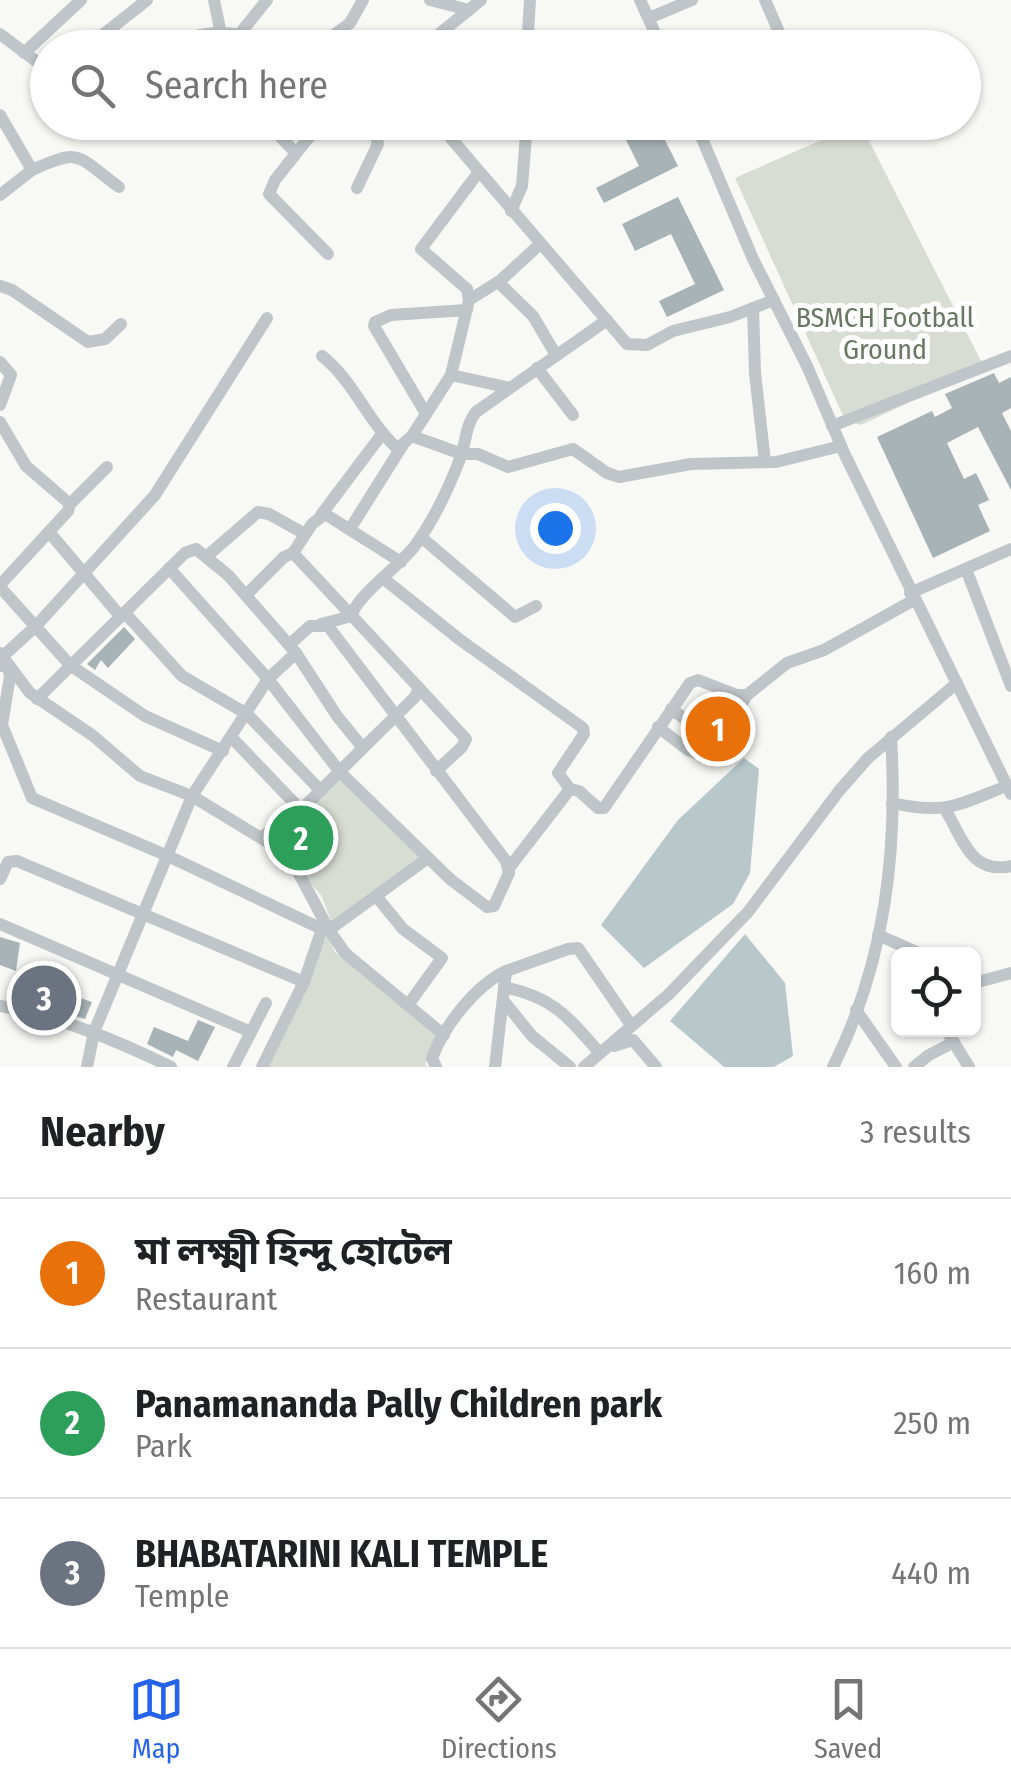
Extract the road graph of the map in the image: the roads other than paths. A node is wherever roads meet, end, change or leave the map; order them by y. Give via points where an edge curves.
1 (81, 0) edge
2 (147, 0) edge
3 (214, 0) edge
4 (267, 0) edge
5 (363, 0) edge
6 (430, 0) edge
7 (481, 0) edge
8 (530, 0) edge
9 (640, 0) edge
10 (692, 0) edge
11 (765, 0) edge
12 (469, 10) junction
13 (648, 18) junction
14 (49, 30) edge
15 (109, 30) edge
16 (220, 30) edge
17 (243, 30) edge
18 (342, 30) edge
19 (444, 30) edge
20 (528, 30) edge
21 (654, 30) edge
22 (778, 30) edge
23 (0, 34) edge
24 (30, 47) edge
25 (24, 53) junction
26 (30, 57) edge
27 (0, 115) edge
28 (283, 140) edge
29 (306, 140) edge
30 (376, 140) edge
31 (451, 140) edge
32 (526, 140) edge
33 (703, 140) edge
34 (296, 153) junction
35 (32, 170) junction
36 (478, 173) junction
37 (119, 187) dead end
38 (357, 188) dead end
39 (0, 196) edge
40 (511, 211) junction
41 (540, 244) junction
42 (328, 254) dead end
43 (498, 282) junction
44 (0, 286) edge
45 (774, 300) junction
46 (468, 305) junction
47 (752, 308) junction
48 (267, 318) dead end
49 (607, 320) junction
50 (121, 324) dead end
51 (556, 355) junction
52 (322, 356) dead end
53 (1011, 356) edge
54 (8, 368) edge
55 (537, 368) junction
56 (451, 375) junction
57 (510, 388) junction
58 (470, 400) dead end
59 (0, 405) edge
60 (426, 414) junction
61 (573, 415) dead end
62 (470, 420) junction
63 (0, 422) edge
64 (832, 426) junction
65 (382, 434) junction
66 (412, 436) junction
67 (841, 446) junction
68 (400, 450) junction
69 (462, 454) junction
70 (765, 462) junction
71 (107, 466) dead end
72 (70, 504) junction
73 (321, 515) junction
74 (350, 529) junction
75 (48, 532) junction
76 (305, 534) junction
77 (421, 537) junction
78 (1011, 549) edge
79 (293, 553) junction
80 (207, 556) junction
81 (402, 562) junction
82 (169, 568) junction
83 (966, 569) junction
84 (85, 572) junction
85 (384, 580) junction
86 (0, 586) edge
87 (246, 595) junction
88 (912, 597) junction
89 (536, 606) dead end
90 (123, 615) junction
91 (352, 616) junction
92 (321, 624) junction
93 (36, 626) junction
94 (293, 649) junction
95 (2, 660) edge
96 (70, 665) junction
97 (268, 680) junction
98 (957, 683) junction
99 (1011, 686) edge
100 (419, 688) junction
101 (747, 695) junction
102 (37, 699) junction
103 (670, 709) junction
104 (247, 714) junction
105 (395, 716) junction
106 (658, 727) junction
107 (891, 737) junction
108 (232, 738) junction
109 (719, 743) junction
110 (363, 748) junction
111 (223, 751) junction
112 (436, 770) junction
113 (340, 772) junction
114 (570, 790) junction
115 (1009, 790) edge
116 (320, 792) junction
117 (192, 796) junction
118 (892, 803) junction
119 (944, 809) junction
120 (301, 810) junction
121 (262, 837) junction
122 (168, 856) junction
123 (6, 858) edge
124 (428, 858) junction
125 (1011, 866) edge
126 (509, 868) junction
127 (0, 880) edge
128 (376, 896) junction
129 (143, 914) junction
130 (0, 924) edge
131 (326, 930) junction
132 (878, 935) junction
133 (905, 947) edge
134 (506, 972) junction
135 (1011, 973) edge
136 (118, 974) junction
137 (981, 980) edge
138 (304, 982) junction
139 (503, 993) junction
140 (266, 1003) dead end
141 (408, 1005) junction
142 (0, 1006) edge
143 (856, 1010) junction
144 (631, 1025) junction
145 (94, 1032) junction
146 (251, 1032) junction
147 (444, 1035) junction
148 (949, 1037) edge
149 (951, 1037) edge
150 (593, 1061) edge
151 (87, 1067) edge
152 (171, 1067) edge
153 (232, 1067) edge
154 (262, 1067) edge
155 (436, 1067) edge
156 (495, 1067) edge
157 (570, 1067) edge
158 (656, 1067) edge
159 (833, 1067) edge
160 (896, 1067) edge
161 (914, 1067) edge
162 (969, 1067) edge

1 - 14 street
2 - 15 street
3 - 16 street
4 - 17 street
5 - 18 street
6 - 12 street
7 - 12 street
8 - 20 street
9 - 13 street
10 - 13 street
11 - 22 street
12 - 19 street
13 - 21 street
23 - 25 street
24 - 25 street
25 - 26 street
27 - 35 street
28 - 34 street
29 - 34 street
30 - 38 street
31 - 36 street
32 - 40 street via 522,186
33 - 45 street
34 - 42 street via 269,194
35 - 37 street via 68,154
35 - 39 street
36 - 40 street
36 - 46 street via 421,248 466,288
40 - 41 street
41 - 43 street
41 - 49 street
43 - 46 street
43 - 51 street via 532,316
44 - 50 street via 88,342 104,340
45 - 47 street
45 - 64 street
46 - 56 street
46 - 60 street via 375,322
47 - 49 street via 640,347 627,344
47 - 70 street
48 - 84 street via 156,494
49 - 51 street
51 - 55 street
52 - 65 street via 344,375
53 - 64 street
54 - 59 street
55 - 57 street
55 - 61 street
56 - 57 street
56 - 60 street
57 - 62 street
58 - 62 street
60 - 66 street
62 - 69 street
63 - 72 street via 22,460
64 - 67 street
65 - 68 street
65 - 73 street
66 - 68 street
66 - 69 street
67 - 70 street
67 - 88 street
68 - 74 street
69 - 70 street via 513,467 572,450 619,476 690,464
69 - 77 street
71 - 72 street
72 - 75 street
73 - 74 street
73 - 76 street
74 - 81 street
75 - 84 street
75 - 86 street
76 - 79 street
76 - 80 street via 258,512
77 - 81 street
77 - 89 street via 515,617
78 - 83 street
79 - 87 street
79 - 91 street
80 - 82 street via 190,550
80 - 87 street
81 - 85 street
82 - 90 street
82 - 97 street
83 - 88 street
83 - 99 street
84 - 90 street
84 - 93 street
85 - 91 street via 356,602
85 - 114 street via 583,728 558,773
86 - 93 street
87 - 94 street
88 - 98 street
88 - 101 street via 824,650 780,667
90 - 96 street
90 - 104 street via 182,676
91 - 92 street
91 - 100 street
92 - 94 street via 310,626
92 - 105 street
93 - 95 street
93 - 96 street
94 - 97 street
94 - 110 street
95 - 102 street
95 - 122 street via 10,676 2,726 32,798
96 - 102 street
96 - 111 street via 145,716
97 - 104 street
97 - 113 street
98 - 107 street
98 - 115 street
100 - 105 street
100 - 112 street via 466,739
101 - 103 street via 698,680
101 - 109 street
102 - 117 street via 140,776
103 - 106 street
103 - 109 street
104 - 108 street
104 - 116 street
105 - 110 street
105 - 112 street
106 - 109 street via 702,757
106 - 114 street via 604,808
107 - 118 street
107 - 144 street via 839,791 748,912
108 - 111 street
108 - 120 street
110 - 113 street
111 - 117 street
112 - 126 street
113 - 116 street
113 - 124 street
114 - 126 street
115 - 119 street
116 - 120 street
117 - 121 street
117 - 122 street
118 - 119 street
118 - 132 street via 890,882
119 - 125 street via 980,863 993,870
120 - 121 street
121 - 131 street via 293,859
122 - 129 street
122 - 131 street
123 - 127 street
123 - 129 street
124 - 126 street via 491,908
124 - 128 street
128 - 131 street
128 - 141 street via 403,929 442,958
129 - 136 street
129 - 138 street
130 - 136 street
131 - 138 street
131 - 141 street
132 - 133 street
132 - 143 street
134 - 139 street
134 - 144 street via 578,948
134 - 147 street via 478,990
135 - 137 street
136 - 145 street
136 - 146 street
138 - 154 street
139 - 150 street via 549,1002
139 - 156 street
139 - 157 street via 532,1036
140 - 146 street
141 - 147 street
142 - 145 street
143 - 159 street
143 - 160 street
144 - 150 street
145 - 151 street
145 - 152 street
146 - 153 street
147 - 155 street via 432,1058
148 - 161 street
149 - 162 street
150 - 158 street via 633,1040

